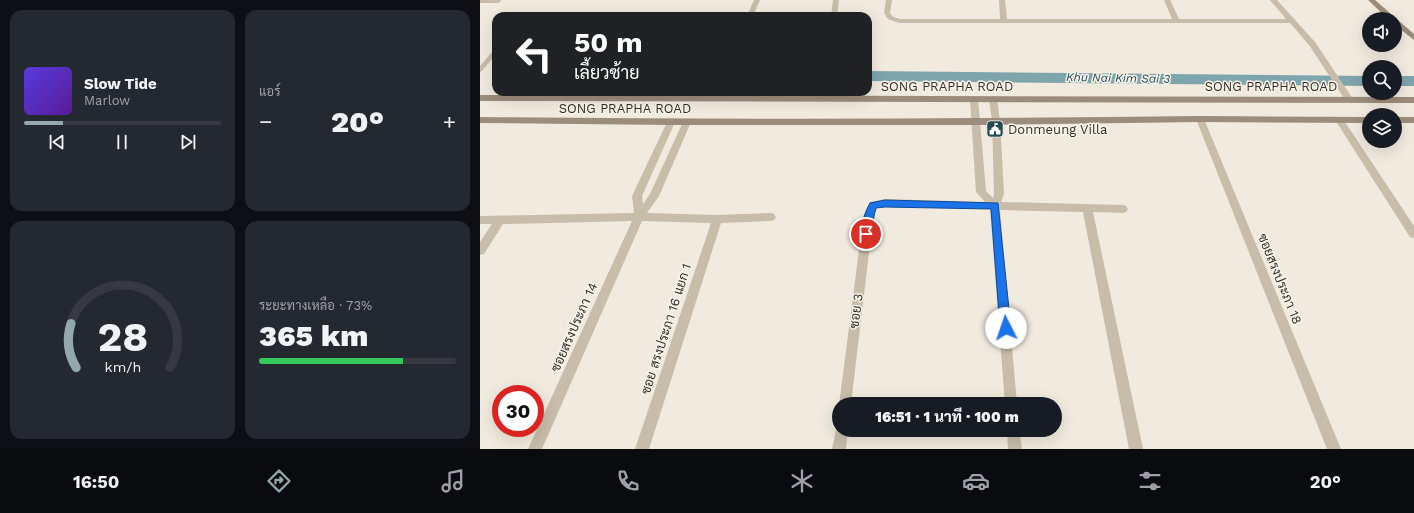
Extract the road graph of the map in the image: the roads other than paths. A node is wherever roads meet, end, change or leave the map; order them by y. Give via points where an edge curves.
1 (757, 0) edge
2 (836, 0) edge
3 (889, 0) edge
4 (1002, 0) edge
5 (1167, 0) edge
6 (1273, 0) edge
7 (1371, 0) edge
8 (480, 1) edge
9 (498, 1) edge
10 (752, 12) edge
11 (834, 12) edge
12 (1384, 12) edge
13 (1004, 21) junction
14 (1176, 21) junction
15 (1291, 21) junction
16 (1402, 27) edge
17 (1414, 38) edge
18 (492, 56) edge
19 (480, 70) edge
20 (588, 96) edge
21 (858, 96) edge
22 (480, 98) edge
23 (974, 99) junction
24 (993, 99) junction
25 (1349, 99) junction
26 (1414, 100) edge
27 (1200, 119) junction
28 (480, 120) edge
29 (1362, 120) edge
30 (1402, 120) edge
31 (1414, 120) edge
32 (996, 121) junction
33 (1340, 121) junction
34 (672, 122) junction
35 (687, 122) junction
36 (976, 122) junction
37 (995, 206) junction
38 (1087, 209) junction
39 (1123, 209) dead end
40 (639, 217) junction
41 (717, 218) junction
42 (771, 218) dead end
43 (480, 220) edge
44 (500, 220) junction
45 (1414, 234) edge
46 (480, 251) edge
47 (846, 397) edge
48 (1010, 397) edge
49 (841, 437) edge
50 (1014, 437) edge
51 (535, 449) edge
52 (642, 449) edge
53 (840, 449) edge
54 (1015, 449) edge
55 (1136, 449) edge
56 (1334, 449) edge

1 - 10 lane
2 - 11 lane
3 - 13 street via 887,13 890,18 899,22
4 - 13 street
5 - 14 street
6 - 15 street
7 - 12 main road
8 - 9 street
13 - 14 street
14 - 15 street
15 - 25 street via 1312,44
16 - 17 main road
18 - 19 lane
20 - 22 main road, SONG PRAPHA ROAD
21 - 23 main road, SONG PRAPHA ROAD
23 - 24 main road, SONG PRAPHA ROAD
23 - 36 street
24 - 25 main road, SONG PRAPHA ROAD
24 - 32 street
25 - 26 main road, SONG PRAPHA ROAD
27 - 32 main road, SONG PRAPHA ROAD
27 - 33 main road, SONG PRAPHA ROAD
27 - 56 street, ซอยสรงประภา 18
28 - 34 main road, SONG PRAPHA ROAD
29 - 33 main road, SONG PRAPHA ROAD
30 - 31 main road
32 - 36 main road, SONG PRAPHA ROAD
32 - 37 street via 999,194
33 - 45 street
34 - 35 main road, SONG PRAPHA ROAD
34 - 40 street via 637,196
35 - 36 main road, SONG PRAPHA ROAD
35 - 40 street, ซอยสรงประภา 14 via 654,196
36 - 37 street via 981,192
37 - 38 street
37 - 47 street, ซอย 3 via 885,203 873,205 868,219
37 - 48 street
38 - 39 street
38 - 55 street
40 - 41 street
40 - 44 street
40 - 51 street, ซอยสรงประภา 14
41 - 42 street
41 - 52 street, ซอย สรงประภา 16 แยก 1
43 - 44 street
44 - 46 street
49 - 53 street
50 - 54 street

